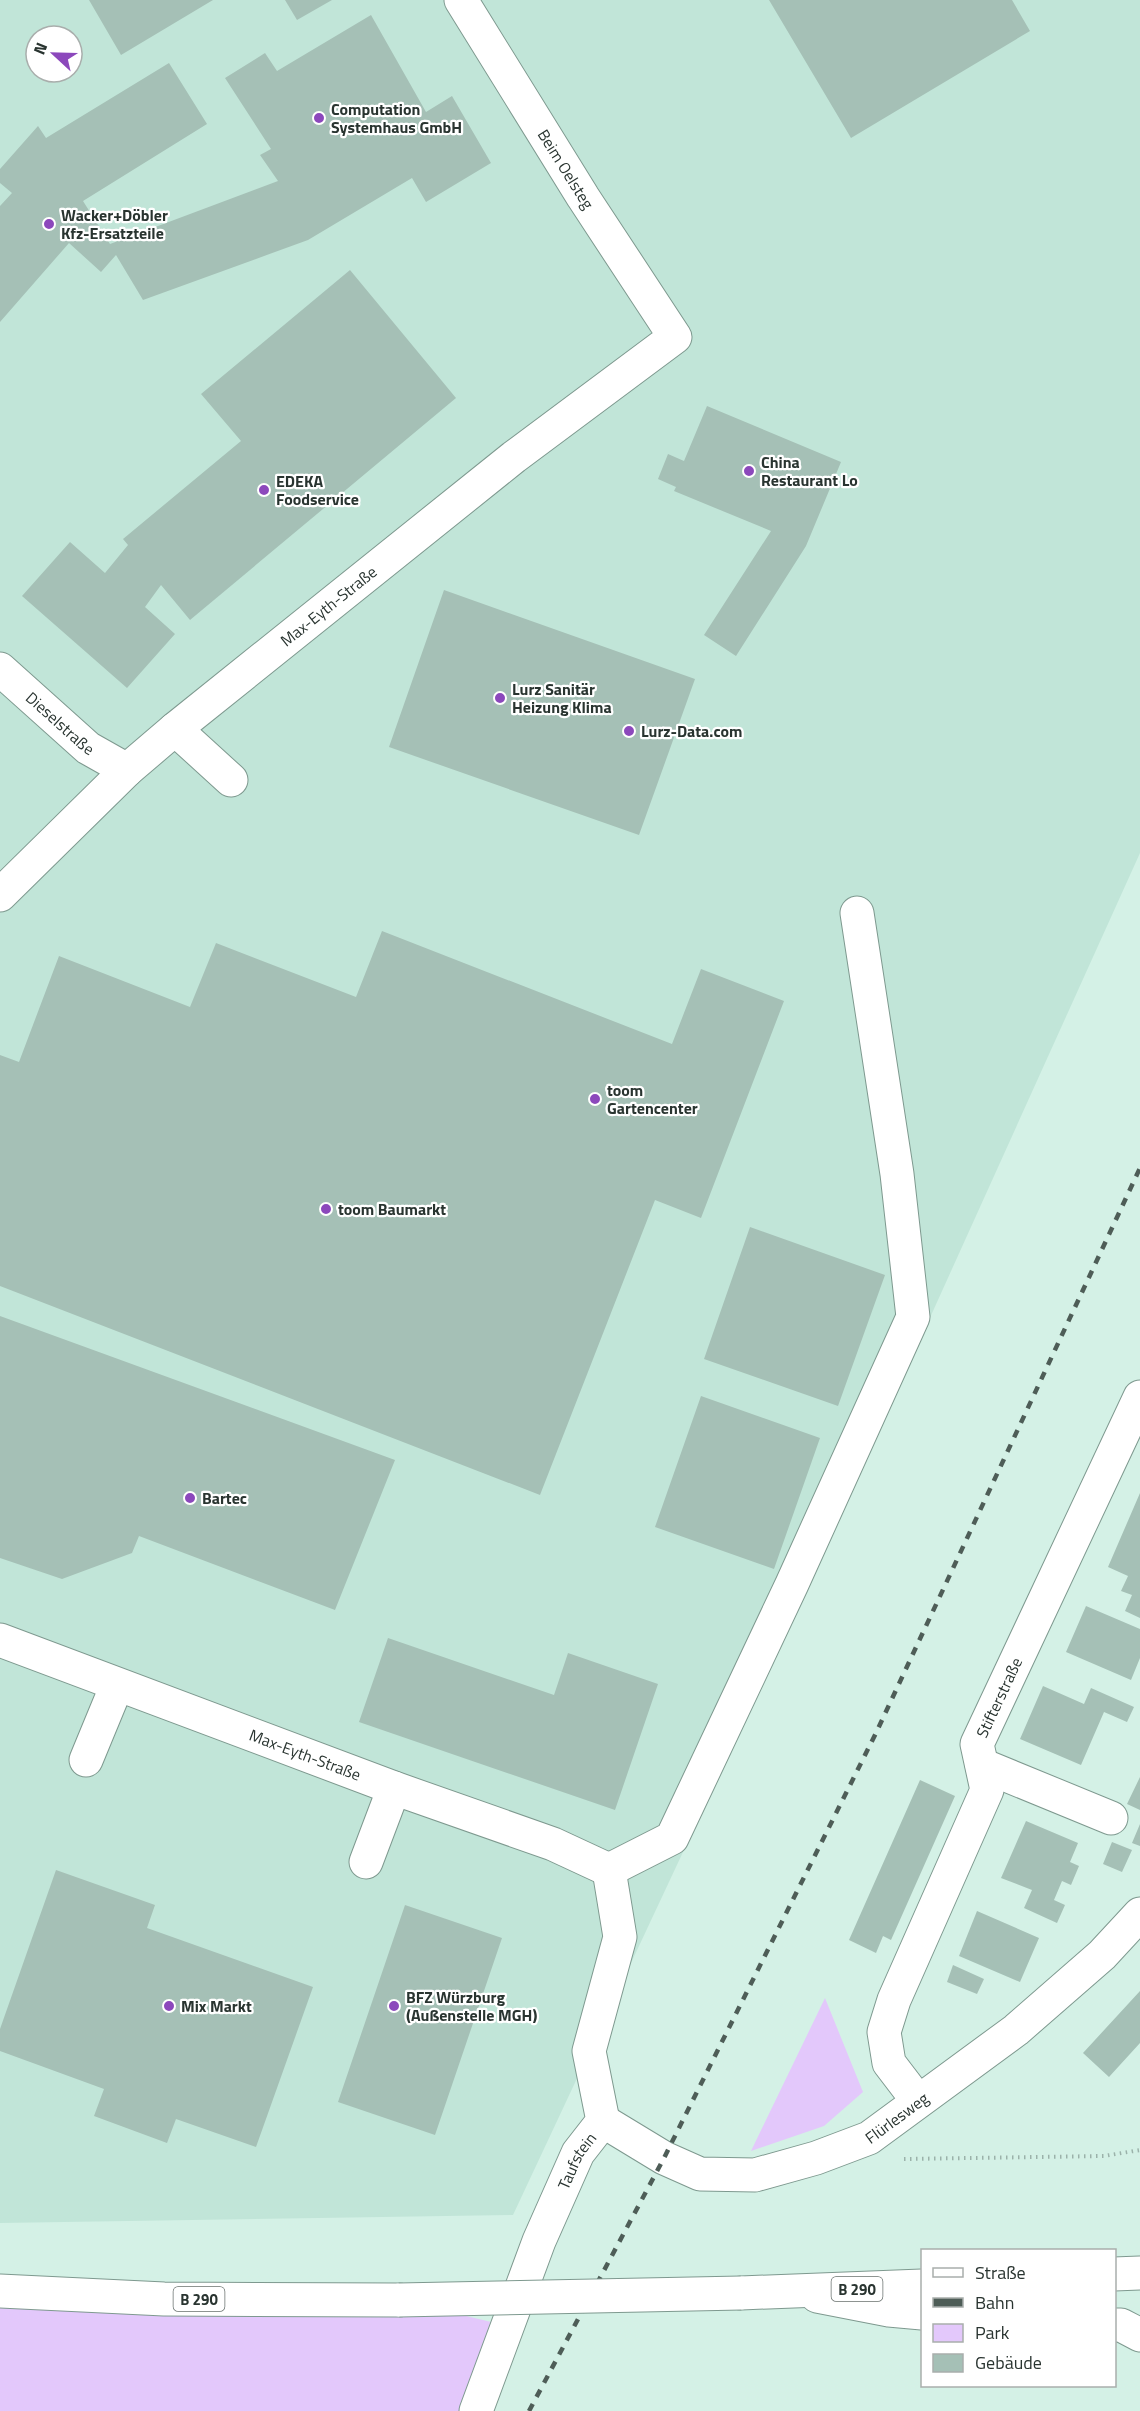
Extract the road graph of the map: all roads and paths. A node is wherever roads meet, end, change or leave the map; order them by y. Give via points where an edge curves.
1 (461, 0) edge
2 (675, 337) joint
3 (0, 669) edge
4 (175, 729) junction
5 (127, 770) junction
6 (231, 780) dead end
7 (0, 895) edge
8 (857, 913) dead end
9 (1137, 1411) edge
10 (0, 1640) edge
11 (117, 1684) junction
12 (86, 1760) dead end
13 (982, 1765) junction
14 (394, 1788) junction
15 (1111, 1818) dead end
16 (366, 1862) dead end
17 (609, 1870) junction
18 (1140, 1914) edge
19 (918, 2101) junction
20 (603, 2121) junction
21 (869, 2138) junction
22 (1140, 2150) edge
23 (1140, 2273) edge
24 (1116, 2274) edge
25 (921, 2286) edge
26 (0, 2290) edge
27 (791, 2291) junction
28 (921, 2313) edge
29 (1116, 2325) edge
30 (1140, 2335) edge
31 (476, 2411) edge

1 - 2 street, Beim Oelsteg
2 - 4 street, Max-Eyth-Straße via 514,457
3 - 5 street, Dieselstraße via 88,748
4 - 5 street, Max-Eyth-Straße
4 - 6 street
5 - 7 street, Max-Eyth-Straße
8 - 17 street via 897,1174 913,1317 672,1838
9 - 13 street, Stifterstraße via 977,1744
10 - 11 street, Max-Eyth-Straße
11 - 12 street
11 - 14 street, Max-Eyth-Straße
13 - 15 street
13 - 19 street, Stifterstraße via 987,1791 894,2000 884,2032 889,2063
14 - 16 street
14 - 17 street, Max-Eyth-Straße via 553,1844
17 - 20 street, Taufstein via 620,1937 589,2051
18 - 19 street, Flürlesweg via 1102,1955 1016,2030
19 - 21 street, Flürlesweg
20 - 21 street, Flürlesweg via 664,2158 700,2174 755,2175
20 - 31 street, Taufstein via 578,2153 552,2212
21 - 22 path via 894,2159 1104,2156
23 - 24 street
25 - 27 street, B 290
26 - 27 street, B 290, bridge via 164,2299 399,2300
27 - 28 street
29 - 30 street

